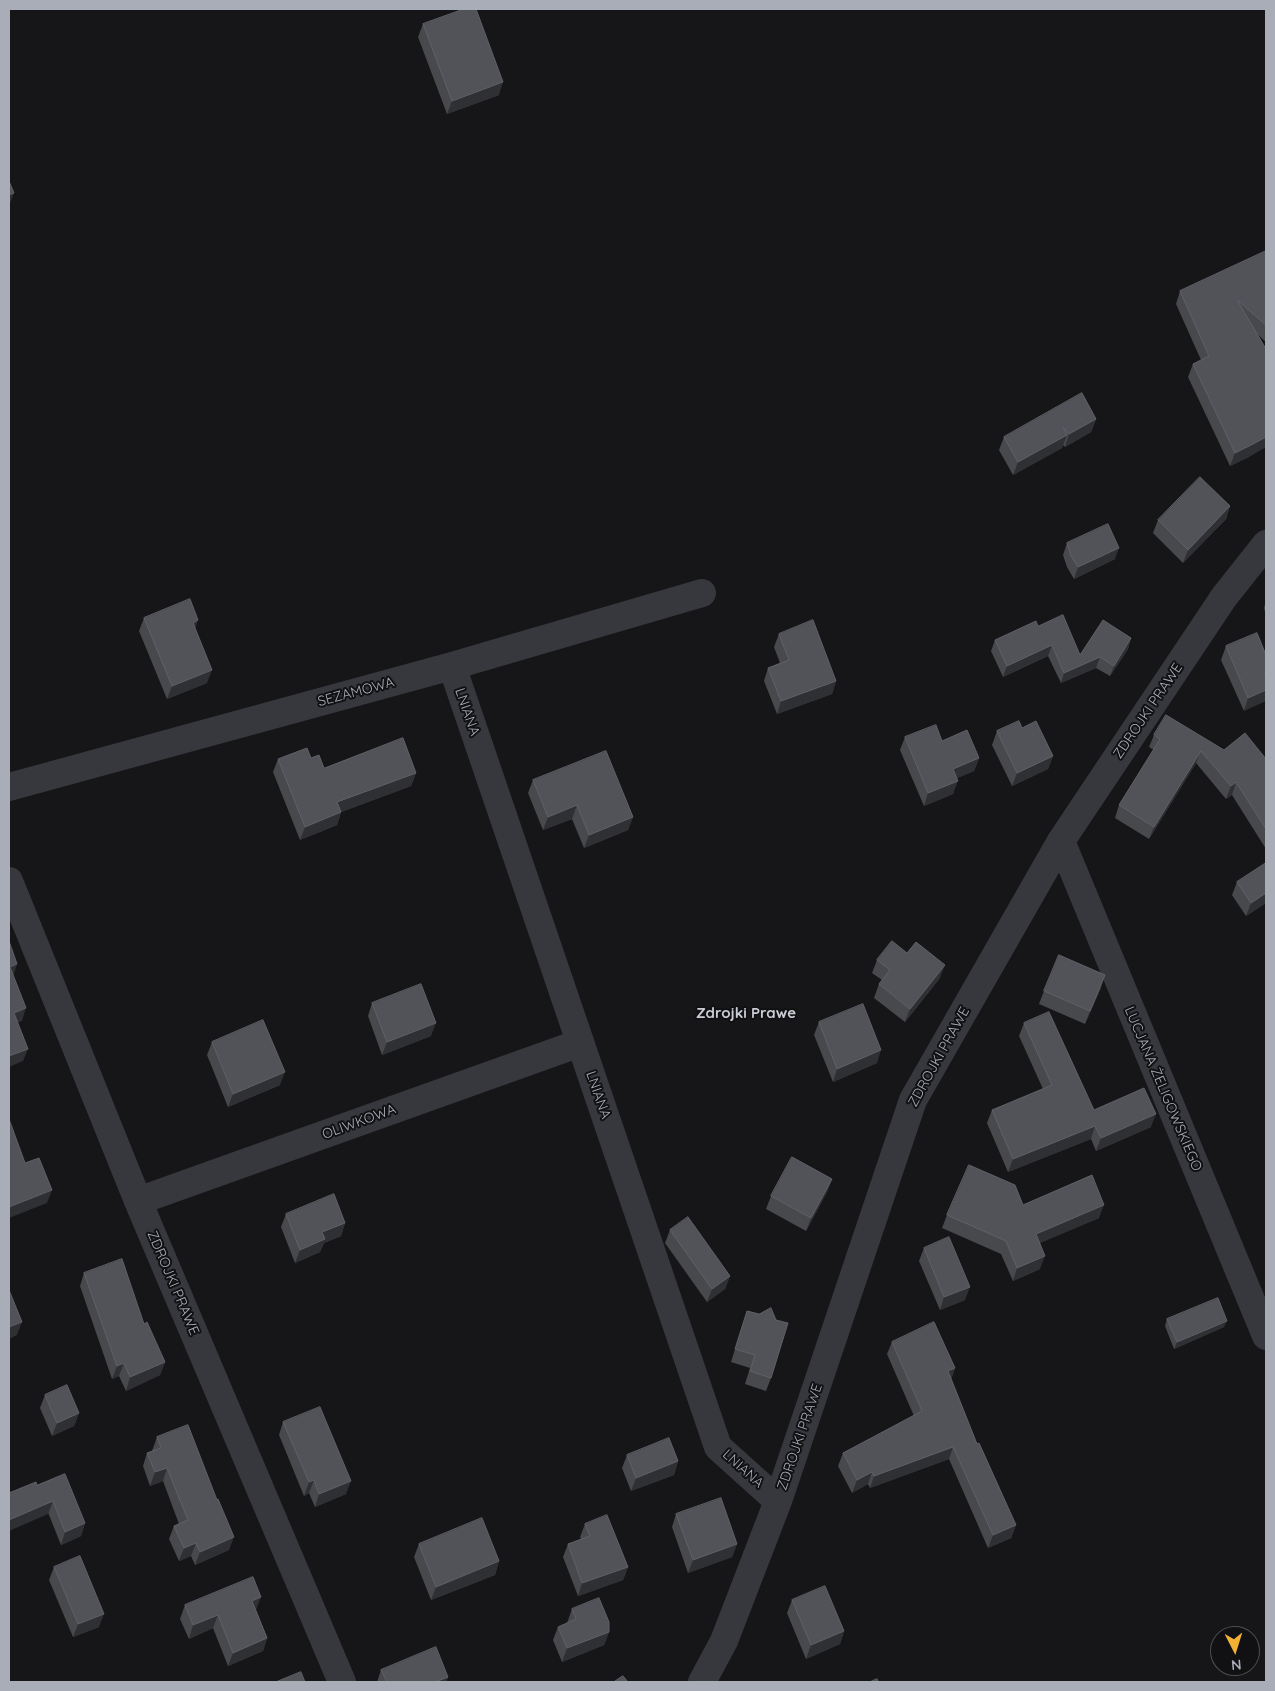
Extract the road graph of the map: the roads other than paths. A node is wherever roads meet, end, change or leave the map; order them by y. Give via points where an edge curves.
1 (1266, 544) edge
2 (702, 593) dead end
3 (452, 666) junction
4 (9, 787) edge
5 (1061, 841) junction
6 (9, 881) edge
7 (580, 1043) junction
8 (138, 1200) junction
9 (1266, 1336) edge
10 (778, 1501) junction
11 (342, 1682) edge
12 (702, 1682) edge

1 - 5 street, ZDROJKI PRAWE via 1224,597
2 - 3 street, SEZAMOWA
3 - 4 street, SEZAMOWA
3 - 7 street, LNIANA
5 - 9 street, LUCJANA ŻELIGOWSKIEGO
5 - 10 street, ZDROJKI PRAWE via 913,1100
6 - 8 street, ZDROJKI PRAWE
7 - 8 street, OLIWKOWA
7 - 10 street, LNIANA via 718,1447
8 - 11 street, ZDROJKI PRAWE
10 - 12 street, ZDROJKI PRAWE via 724,1641

